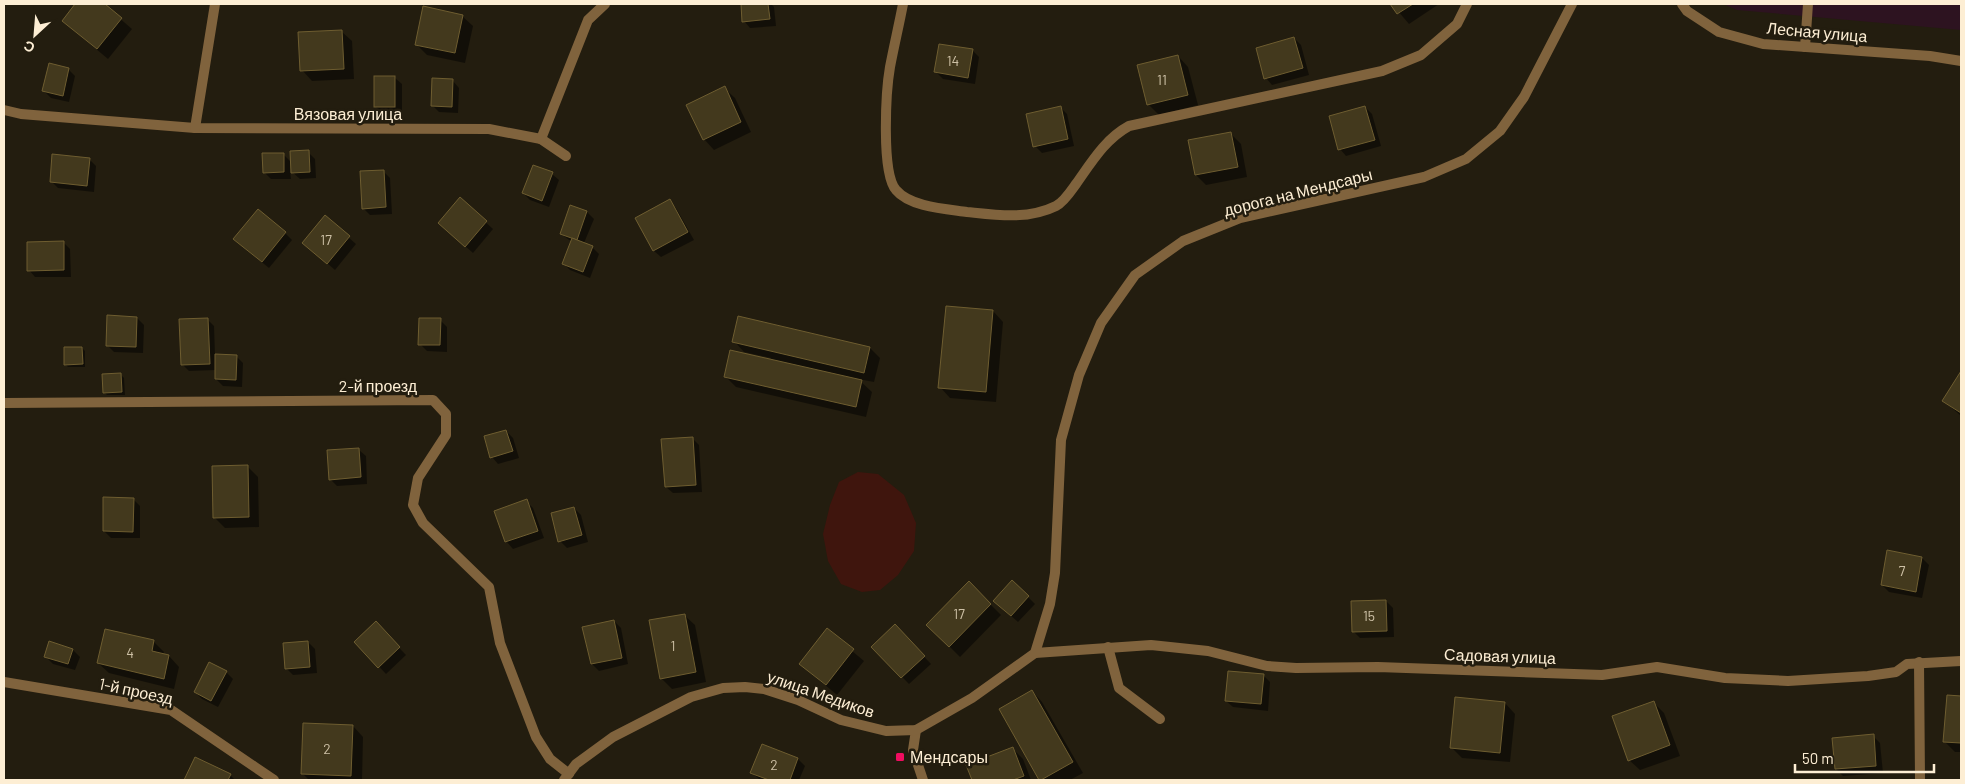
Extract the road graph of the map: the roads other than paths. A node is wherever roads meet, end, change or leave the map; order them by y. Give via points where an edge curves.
1 (215, 4) edge
2 (605, 4) edge
3 (903, 4) edge
4 (1467, 4) edge
5 (1572, 4) edge
6 (1682, 4) edge
7 (1808, 4) edge
8 (1805, 47) junction
9 (1961, 61) edge
10 (4, 110) edge
11 (195, 128) junction
12 (542, 139) junction
13 (566, 156) dead end
14 (4, 403) edge
15 (1108, 647) junction
16 (1035, 653) junction
17 (1961, 660) edge
18 (1919, 662) junction
19 (4, 682) edge
20 (1160, 718) dead end
21 (916, 730) junction
22 (566, 777) edge
23 (274, 780) edge
24 (923, 780) edge
25 (1920, 780) edge

1 - 11 street
2 - 12 street via 588,20
3 - 4 street via 889,69 888,175 896,190 911,200 937,208 1007,216 1042,212 1059,205 1100,150 1116,133 1129,126 1382,71 1421,56 1457,24
5 - 16 street, дорога на Мендсары via 1524,97 1500,131 1466,159 1424,177 1240,218 1183,241 1135,275 1101,323 1079,375 1061,440 1055,573 1050,604
6 - 8 street, Лесная улица via 1687,11 1719,32 1763,44
7 - 8 street
8 - 9 street, Лесная улица
10 - 11 street, Вязовая улица
11 - 12 street, Вязовая улица via 489,129
12 - 13 street
14 - 22 street, 2-й проезд via 433,400 446,414 446,435 418,478 413,505 423,523 488,587 500,643 536,738
15 - 16 street, Садовая улица
15 - 18 street, Садовая улица via 1151,645 1208,651 1267,666 1296,668 1378,667 1602,675 1657,667 1725,678 1788,681 1896,672 1907,664
15 - 20 street via 1119,688
16 - 21 street via 972,698
17 - 18 street, Садовая улица
18 - 25 street
19 - 23 street, 1-й проезд via 171,710
21 - 22 street, улица Медиков via 886,731 841,720 764,689 724,688 691,697 613,737 576,764
21 - 24 street via 913,750

